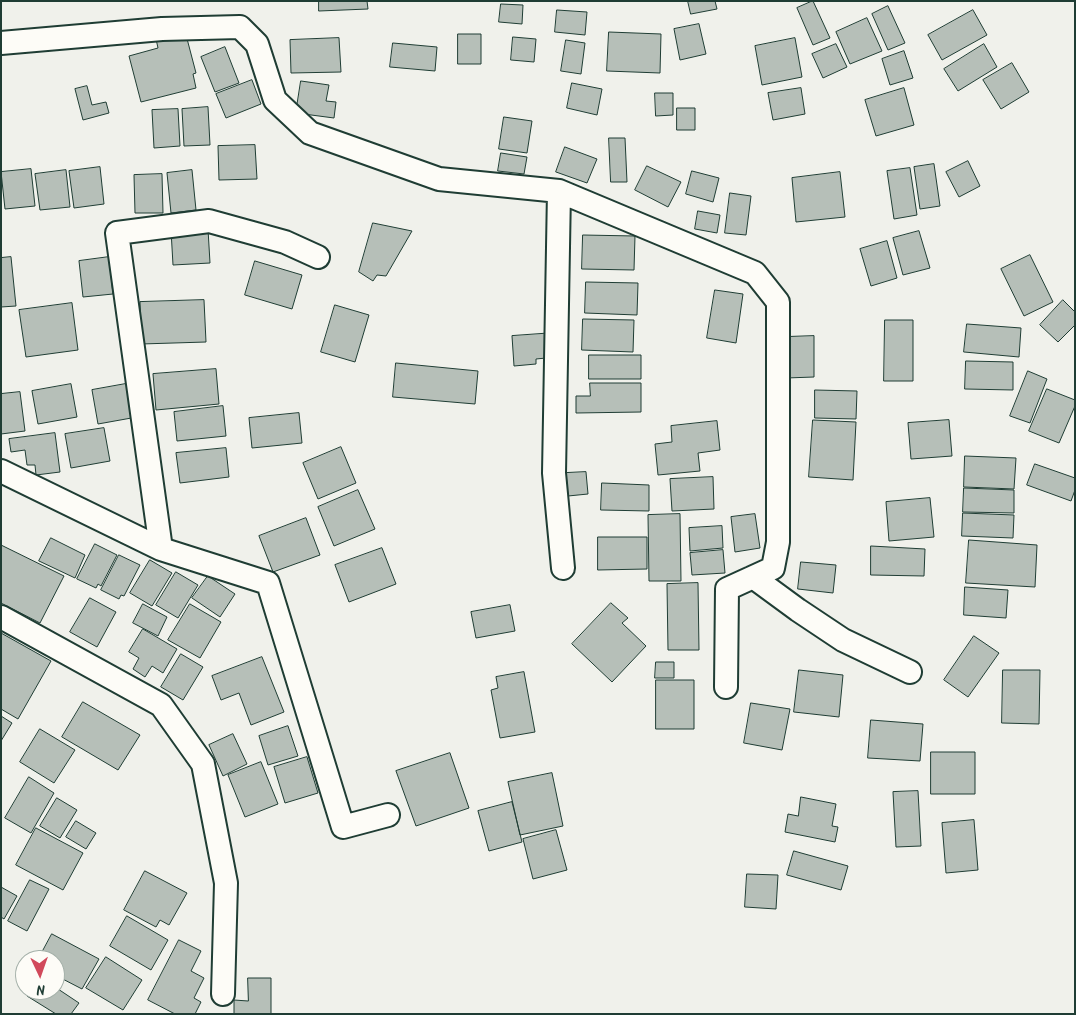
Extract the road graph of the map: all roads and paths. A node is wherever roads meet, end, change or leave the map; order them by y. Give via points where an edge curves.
1 (1, 43) edge
2 (559, 191) junction
3 (318, 256) dead end
4 (1, 471) edge
5 (161, 549) junction
6 (563, 568) dead end
7 (753, 577) junction
8 (1, 617) edge
9 (910, 672) dead end
10 (726, 688) dead end
11 (388, 814) dead end
12 (223, 994) dead end

1 - 2 street via 162,29 240,27 257,44 275,100 310,133 439,179
2 - 6 street via 554,474
2 - 7 street via 756,273 778,302 778,542 773,568
3 - 5 street via 285,242 209,221 117,233
4 - 5 street
5 - 11 street via 268,583 343,827
7 - 9 street via 843,640
7 - 10 street via 727,589
8 - 12 street via 160,705 203,764 226,883

